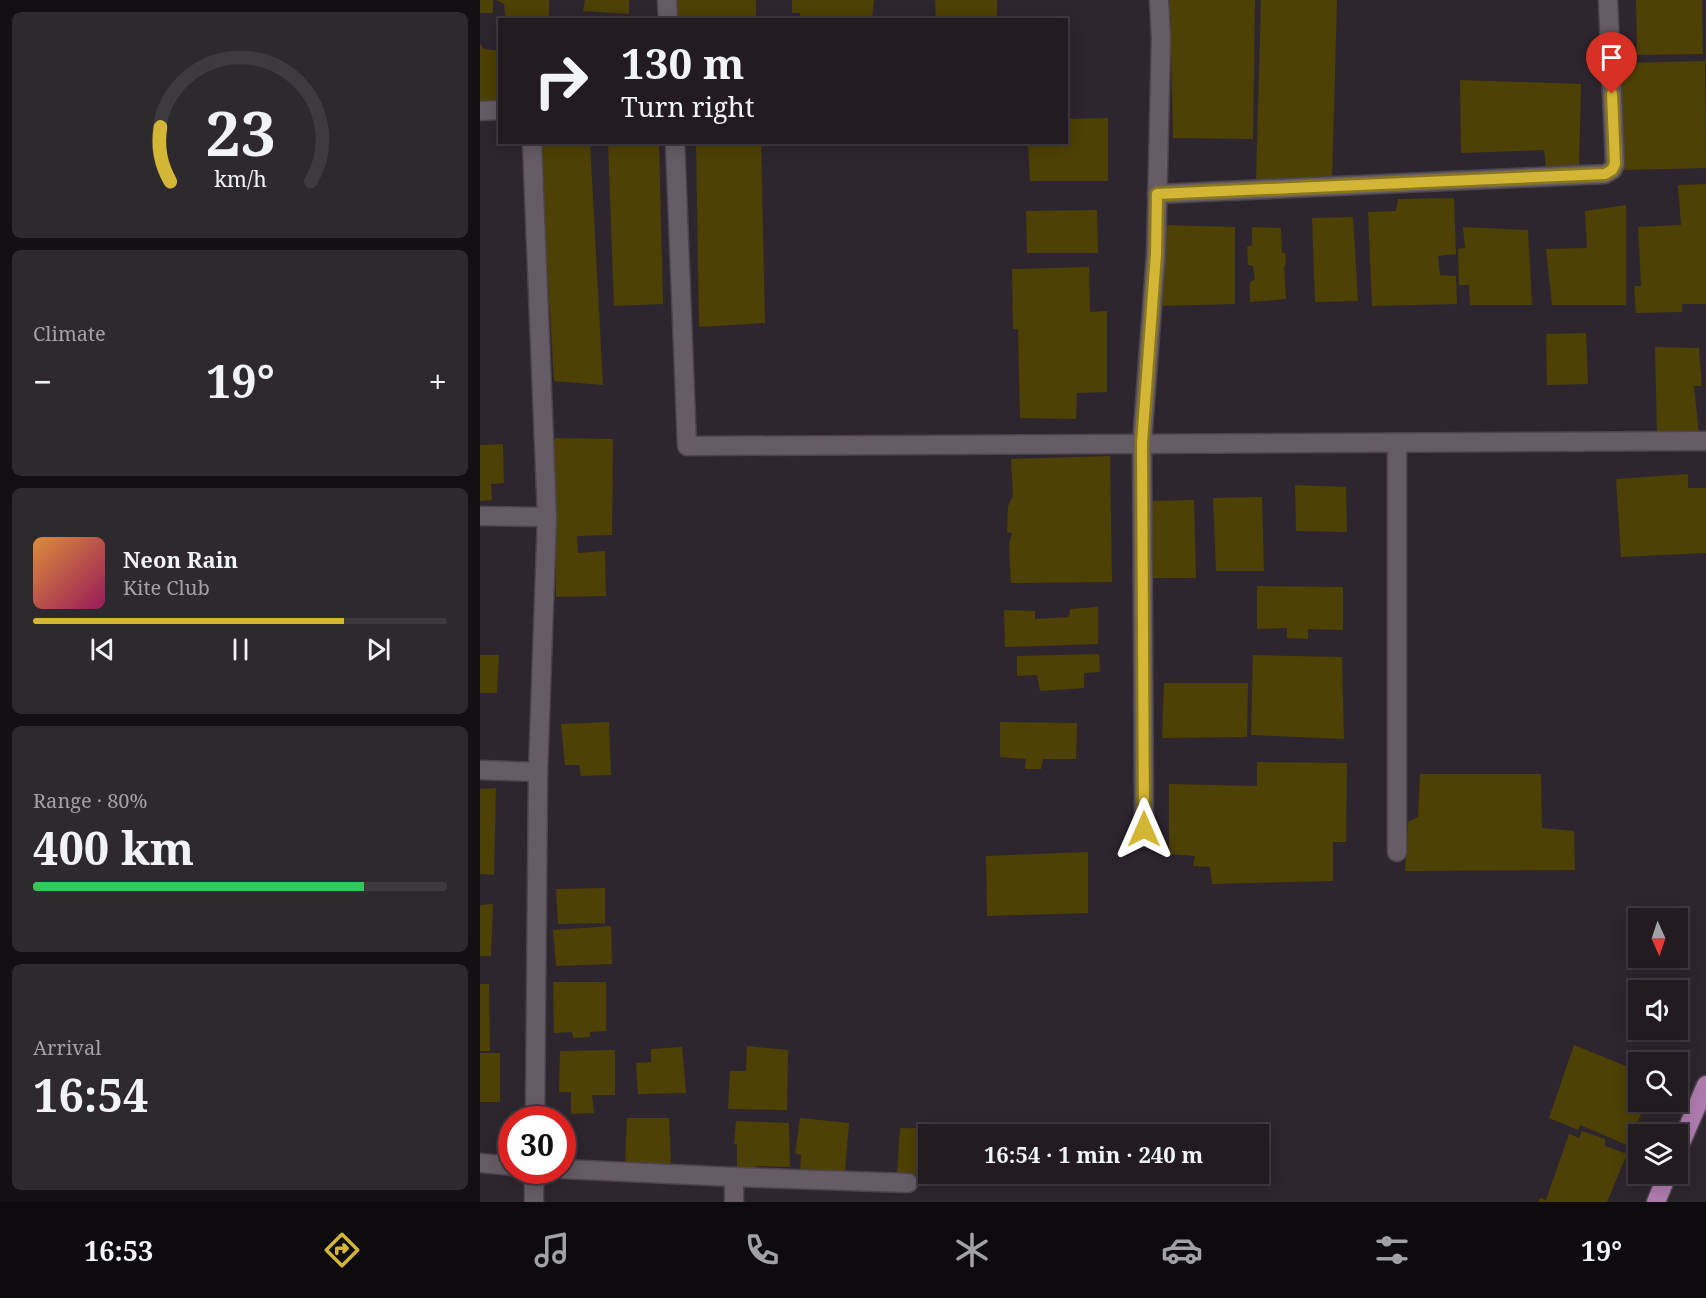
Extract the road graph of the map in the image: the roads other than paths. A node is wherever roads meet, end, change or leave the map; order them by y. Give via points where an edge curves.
1 (667, 0) edge
2 (1159, 0) edge
3 (1608, 0) edge
4 (668, 18) edge
5 (498, 110) edge
6 (480, 111) edge
7 (532, 144) edge
8 (675, 144) edge
9 (1157, 194) junction
10 (1706, 441) edge
11 (1142, 443) junction
12 (1397, 444) junction
13 (480, 516) edge
14 (547, 518) junction
15 (480, 770) edge
16 (538, 772) junction
17 (1144, 829) dead end
18 (1397, 852) dead end
19 (1706, 1085) edge
20 (535, 1106) edge
21 (1688, 1127) edge
22 (480, 1163) edge
23 (498, 1165) edge
24 (576, 1170) edge
25 (734, 1177) junction
26 (909, 1183) dead end
27 (534, 1184) edge
28 (1663, 1184) edge
29 (534, 1202) edge
30 (734, 1202) edge
31 (1656, 1202) edge

1 - 4 street
2 - 9 street
3 - 9 street via 1615,164 1605,174
5 - 6 street
7 - 14 street
8 - 11 street via 687,446
9 - 11 street
10 - 12 street
11 - 12 street
11 - 17 street
12 - 18 street
13 - 14 street
14 - 16 street
15 - 16 street
16 - 20 street
19 - 21 main road
22 - 23 street
24 - 25 street
25 - 26 street
25 - 30 street
27 - 29 street
28 - 31 main road

